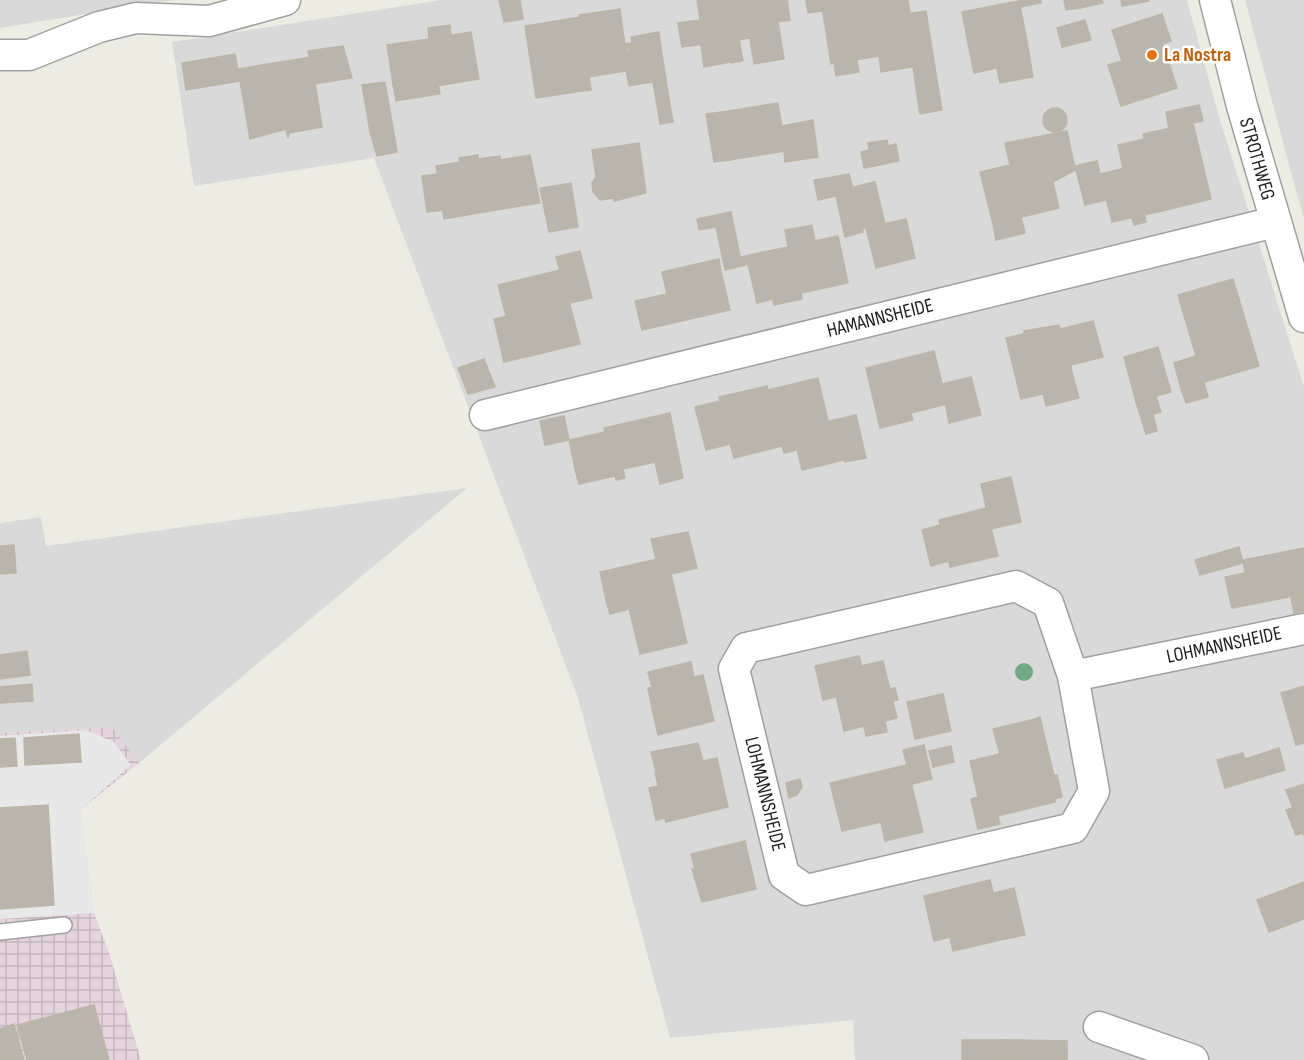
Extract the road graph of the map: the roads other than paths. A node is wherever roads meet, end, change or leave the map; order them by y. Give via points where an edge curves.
1 (285, 0) edge
2 (1215, 0) edge
3 (135, 9) edge
4 (0, 55) edge
5 (1275, 222) junction
6 (1304, 317) edge
7 (485, 415) dead end
8 (1304, 629) edge
9 (1073, 676) junction
10 (64, 925) dead end
11 (0, 932) edge
12 (1099, 1027) dead end
13 (1193, 1060) edge

1 - 3 street via 208,21
2 - 5 street, STROTHWEG
3 - 4 street via 29,55
5 - 6 street, STROTHWEG
5 - 7 street, HAMANNSHEIDE
8 - 9 street, LOHMANNSHEIDE
9 - 9 street, LOHMANNSHEIDE via 1048,603 1016,586 746,648 734,669 784,875 806,890 1073,828 1094,791
10 - 11 lane
12 - 13 street

